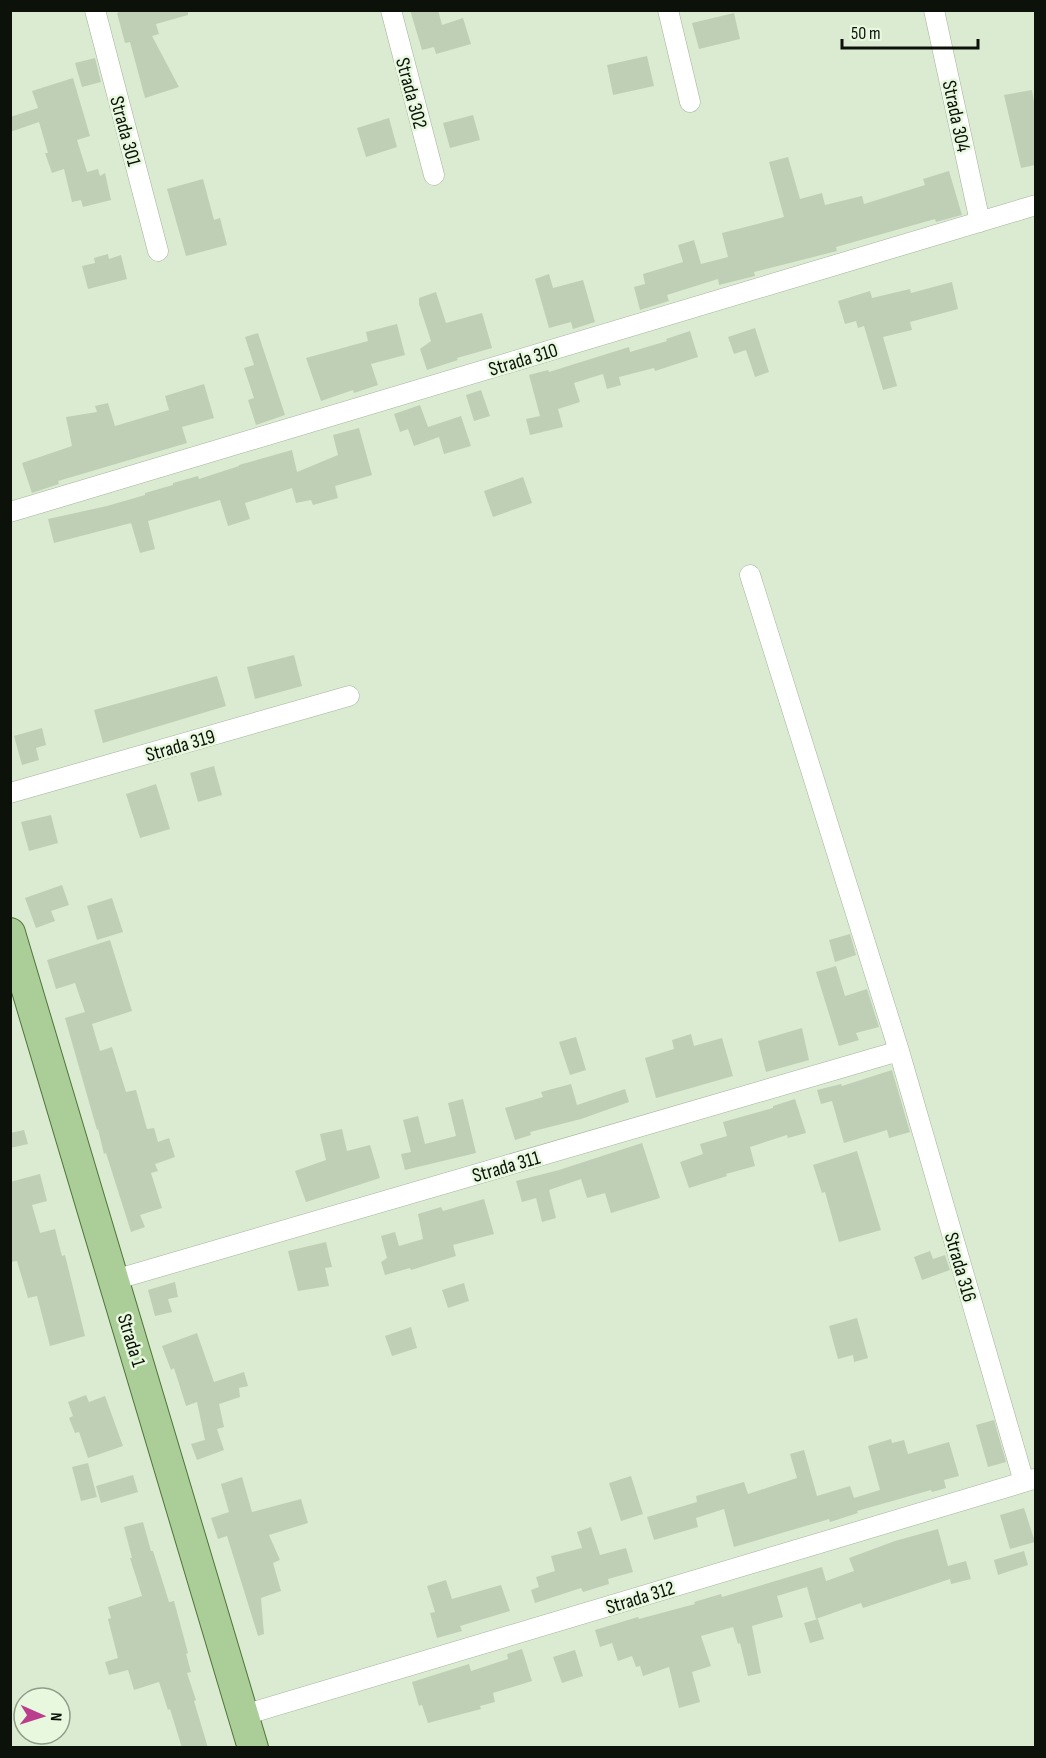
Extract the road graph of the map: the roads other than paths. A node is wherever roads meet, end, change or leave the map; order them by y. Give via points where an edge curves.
1 (94, 10) edge
2 (390, 10) edge
3 (668, 10) edge
4 (934, 10) edge
5 (690, 102) dead end
6 (434, 174) dead end
7 (1035, 205) edge
8 (980, 222) junction
9 (158, 251) dead end
10 (10, 512) edge
11 (750, 575) dead end
12 (349, 696) dead end
13 (10, 793) edge
14 (10, 933) edge
15 (898, 1051) junction
16 (114, 1280) junction
17 (1030, 1480) edge
18 (244, 1715) junction
19 (253, 1748) edge

1 - 9 street, Strada 301
2 - 6 street, Strada 302
3 - 5 street
4 - 8 street, Strada 304
7 - 8 street, Strada 310
8 - 10 street, Strada 310
11 - 15 street, Strada 316
12 - 13 street, Strada 319
14 - 16 main road, Strada 1
15 - 16 street, Strada 311
15 - 17 street, Strada 316
16 - 18 main road, Strada 1
17 - 18 street, Strada 312
18 - 19 main road, Strada 1

